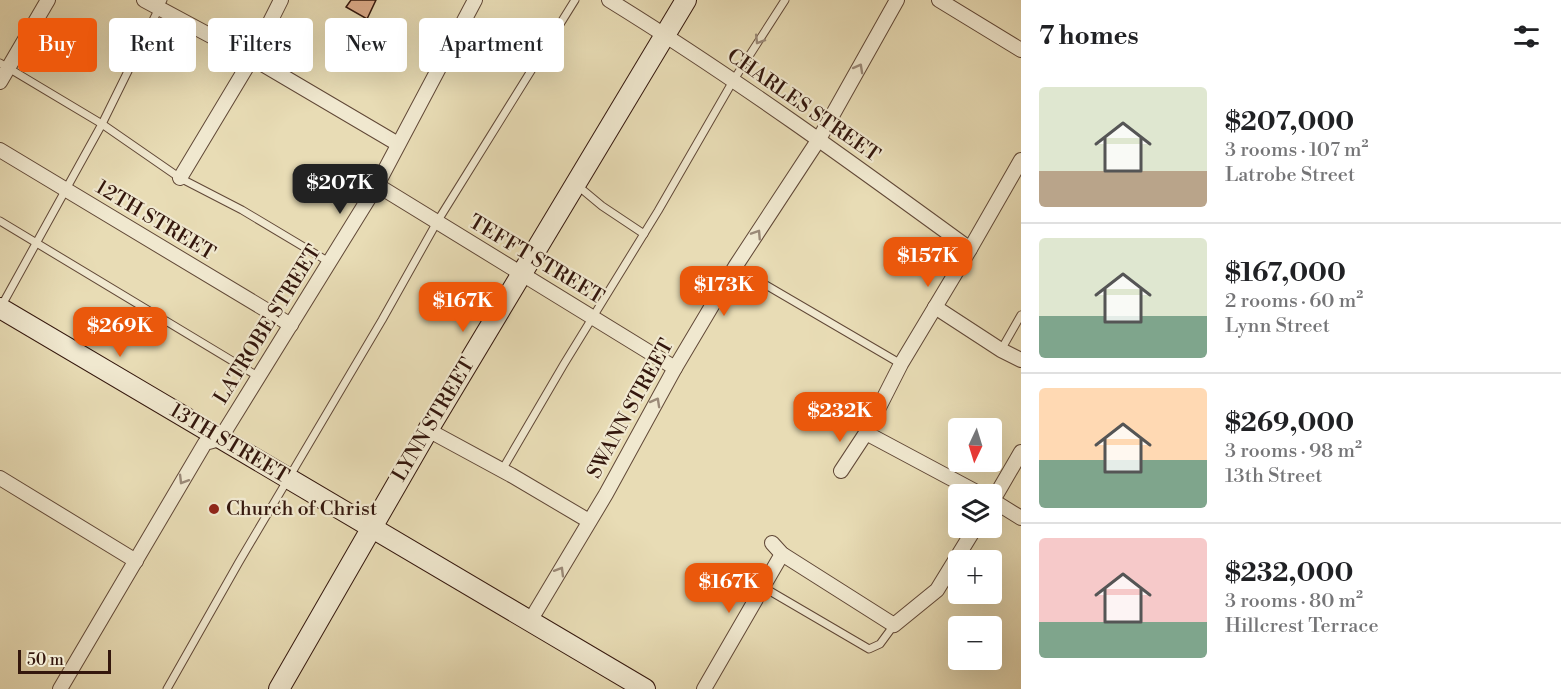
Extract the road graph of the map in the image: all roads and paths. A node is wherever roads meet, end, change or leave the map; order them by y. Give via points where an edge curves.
1 (48, 0) edge
2 (144, 0) edge
3 (281, 0) edge
4 (476, 0) edge
5 (575, 0) edge
6 (609, 0) edge
7 (686, 0) edge
8 (785, 0) edge
9 (897, 0) edge
10 (939, 0) edge
11 (161, 4) edge
12 (272, 18) edge
13 (208, 32) edge
14 (665, 35) junction
15 (1021, 50) edge
16 (4, 65) edge
17 (244, 72) edge
18 (276, 72) edge
19 (733, 81) junction
20 (0, 82) edge
21 (102, 124) junction
22 (819, 138) junction
23 (398, 144) junction
24 (0, 150) edge
25 (1021, 160) edge
26 (180, 178) junction
27 (575, 184) junction
28 (376, 185) junction
29 (67, 191) junction
30 (0, 221) edge
31 (437, 222) junction
32 (644, 234) junction
33 (37, 244) junction
34 (970, 249) junction
35 (329, 262) junction
36 (735, 267) junction
37 (521, 273) junction
38 (935, 307) junction
39 (0, 308) edge
40 (1021, 315) edge
41 (593, 317) junction
42 (291, 326) junction
43 (1001, 350) junction
44 (1021, 360) edge
45 (900, 364) junction
46 (675, 368) junction
47 (259, 377) junction
48 (428, 430) junction
49 (866, 433) junction
50 (220, 439) junction
51 (1021, 452) edge
52 (502, 470) junction
53 (841, 471) dead end
54 (0, 478) edge
55 (288, 479) junction
56 (961, 484) edge
57 (1002, 484) edge
58 (1002, 507) edge
59 (1021, 518) edge
60 (589, 521) junction
61 (370, 527) junction
62 (969, 538) edge
63 (772, 543) dead end
64 (782, 554) junction
65 (136, 561) junction
66 (763, 587) junction
67 (530, 621) junction
68 (894, 625) junction
69 (60, 689) edge
70 (167, 689) edge
71 (279, 689) edge
72 (645, 689) edge
73 (704, 689) edge

1 - 16 street
2 - 11 street
3 - 12 street
4 - 23 street, LATROBE STREET
5 - 31 lane
6 - 14 street, CHARLES STREET
7 - 14 street, LYNN STREET
8 -> 19 lane
22 -> 9 street, SWANN STREET
10 - 15 street
11 - 13 street
11 - 21 lane
14 - 19 street, CHARLES STREET
14 - 27 street, LYNN STREET
16 - 20 street
16 - 21 lane
17 - 26 street
18 - 23 street
19 - 22 street, CHARLES STREET
19 - 32 lane
21 - 26 lane
21 - 29 lane
22 - 34 street, CHARLES STREET
36 -> 22 street, SWANN STREET
23 - 28 street, LATROBE STREET
24 - 29 street, 12TH STREET
25 - 34 street
26 - 35 lane
27 - 32 lane
27 - 37 street, LYNN STREET
28 - 31 street, TEFFT STREET
28 - 35 street, LATROBE STREET
29 - 33 lane
29 - 42 street, 12TH STREET
30 - 33 lane
31 - 37 street, TEFFT STREET
31 - 55 lane
32 - 41 lane
33 - 39 lane
33 - 47 lane
34 - 38 street
35 - 42 street, LATROBE STREET
36 - 45 lane
36 - 46 street, SWANN STREET
37 - 41 street, TEFFT STREET
37 - 48 street, LYNN STREET
38 - 43 street
38 - 45 street
39 - 50 street, 13TH STREET
40 - 43 lane
41 - 46 street, TEFFT STREET
41 - 52 lane
42 - 47 street, LATROBE STREET
43 - 44 street
45 - 49 street
60 -> 46 street, SWANN STREET
47 - 50 street, LATROBE STREET
48 - 52 street
48 - 61 street, LYNN STREET
49 - 53 street
49 - 56 street
50 - 55 street, 13TH STREET
50 -> 65 street, LATROBE STREET via 205,444
51 - 57 street
52 - 60 street
54 - 65 street
55 - 61 street, 13TH STREET
55 - 70 lane
58 - 59 street
67 -> 60 street, SWANN STREET
61 - 67 street, 13TH STREET
61 - 71 street, LYNN STREET
62 - 68 street via 937,590
63 - 64 street
64 - 66 street
64 - 68 street
65 - 69 street, LATROBE STREET
66 - 68 lane via 869,649 880,644
66 - 73 street
67 - 72 street, 13TH STREET

